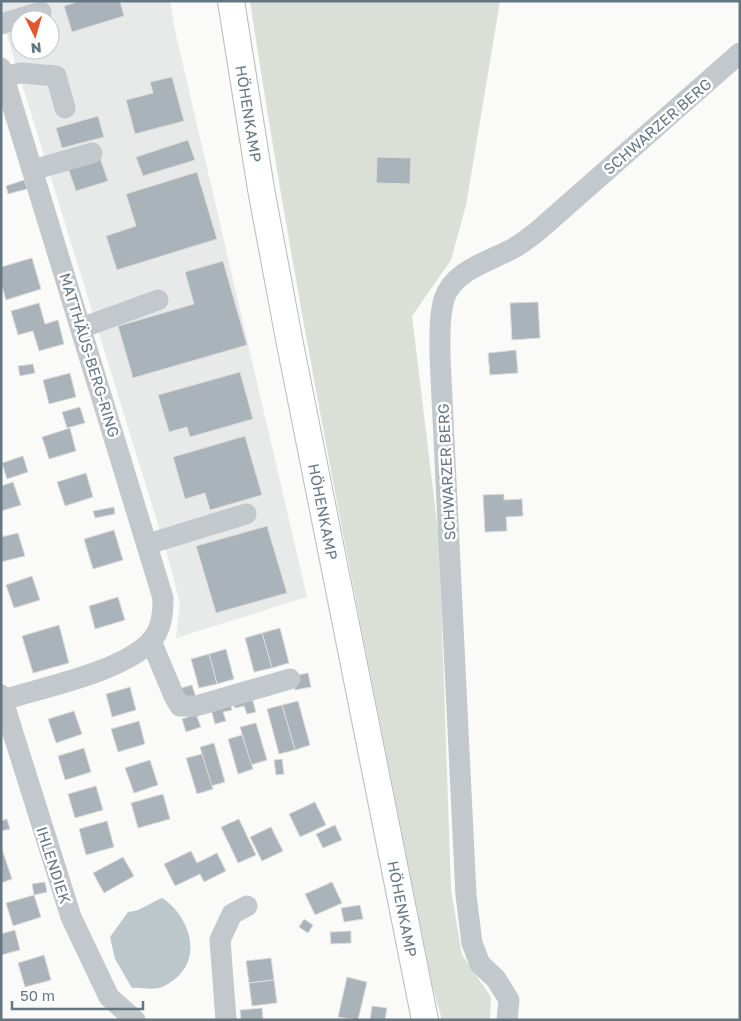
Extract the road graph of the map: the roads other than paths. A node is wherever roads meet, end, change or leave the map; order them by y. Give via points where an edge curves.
1 (230, 1) edge
2 (740, 52) edge
3 (2, 72) edge
4 (65, 108) dead end
5 (92, 153) dead end
6 (33, 170) junction
7 (158, 300) dead end
8 (81, 328) junction
9 (246, 514) dead end
10 (148, 544) junction
11 (151, 641) junction
12 (290, 679) dead end
13 (2, 697) edge
14 (248, 906) dead end
15 (135, 1020) edge
16 (226, 1020) edge
17 (425, 1020) edge
18 (507, 1020) edge

1 - 17 main road, HÖHENKAMP via 289,340
2 - 18 street, SCHWARZER BERG via 539,230 512,249 481,263 455,280 445,298 440,327 440,357 466,895 472,943 480,964 496,979 509,1000
3 - 4 street via 56,76
3 - 6 street, MATTHÄUS-BERG-RING
5 - 6 street
6 - 8 street, MATTHÄUS-BERG-RING
7 - 8 street
8 - 10 street, MATTHÄUS-BERG-RING
9 - 10 street
10 - 11 street, MATTHÄUS-BERG-RING via 163,598 162,620
11 - 12 street via 180,706 196,706
11 - 13 street, MATTHÄUS-BERG-RING via 117,665
13 - 15 street, IHLENDIEK via 71,917 109,997
14 - 16 street via 232,914 220,940

